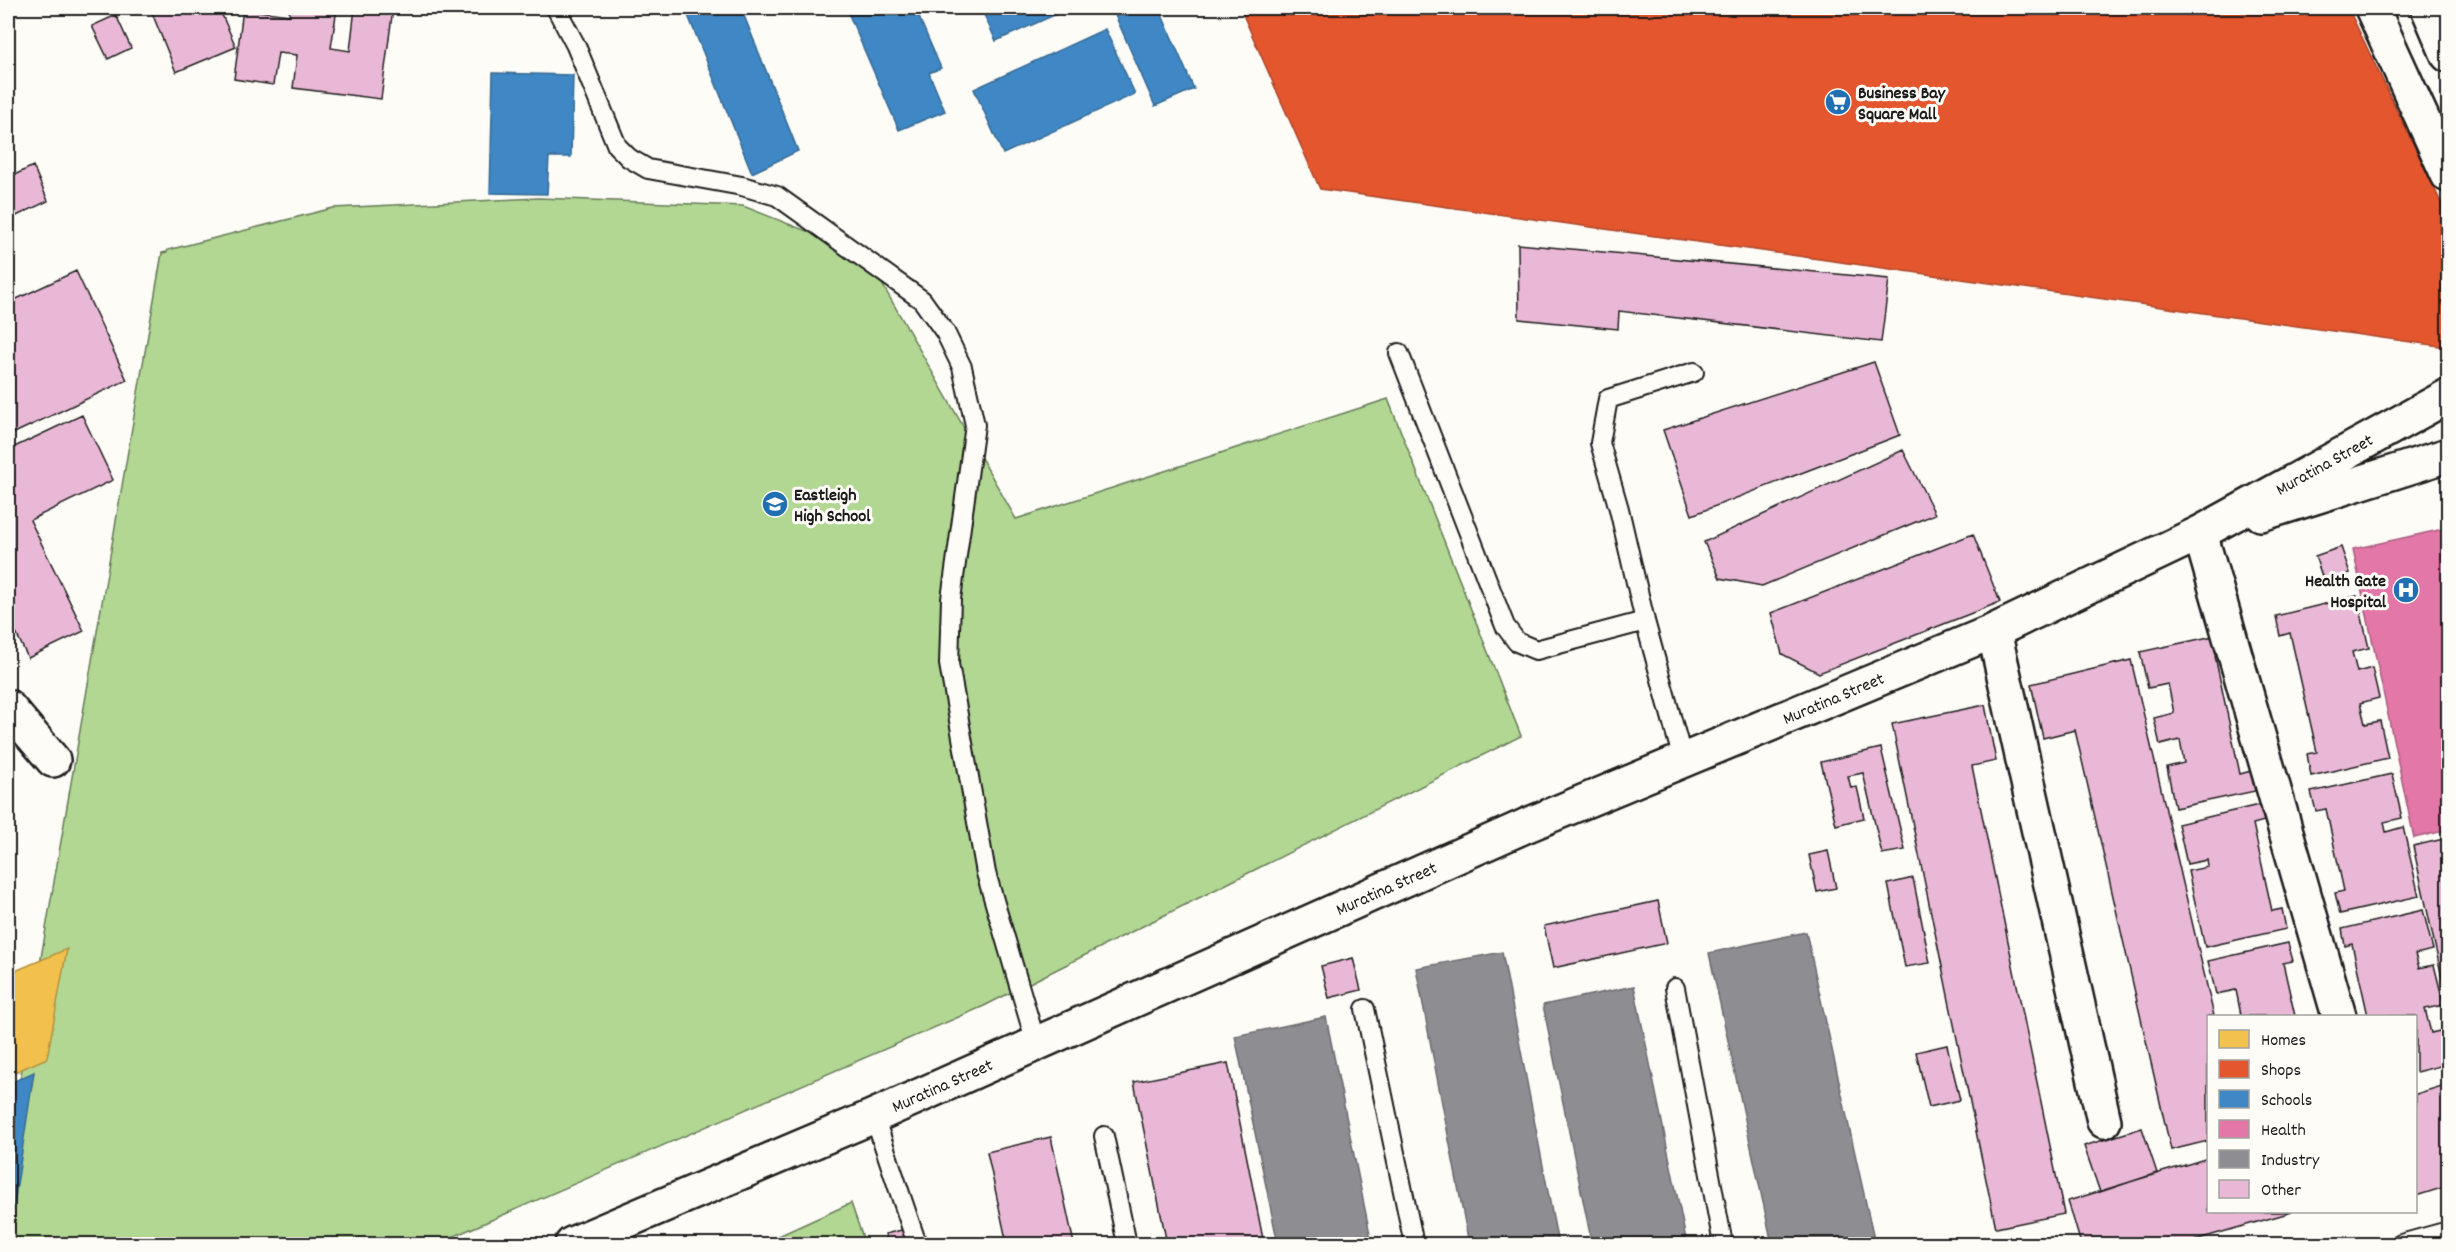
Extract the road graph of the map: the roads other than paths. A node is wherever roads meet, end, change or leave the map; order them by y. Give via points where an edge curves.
1 (556, 8) edge
2 (2372, 8) edge
3 (2428, 8) edge
4 (2448, 55) edge
5 (2448, 175) edge
6 (1399, 353) dead end
7 (1694, 372) dead end
8 (2448, 396) edge
9 (2448, 455) edge
10 (2408, 468) junction
11 (2448, 474) edge
12 (2200, 533) junction
13 (1645, 621) junction
14 (1994, 631) junction
15 (8, 707) edge
16 (53, 760) dead end
17 (1683, 760) junction
18 (1675, 988) dead end
19 (1365, 1009) dead end
20 (2338, 1015) edge
21 (1036, 1044) junction
22 (874, 1116) junction
23 (2104, 1121) dead end
24 (1104, 1136) dead end
25 (2448, 1231) edge
26 (572, 1245) edge
27 (917, 1245) edge
28 (1127, 1245) edge
29 (1414, 1245) edge
30 (1723, 1245) edge
31 (2402, 1245) edge

1 - 21 lane via 576,45 616,146 629,158 648,169 777,196 922,300 945,332 962,368 975,425 951,599 949,664 986,873
2 - 5 main road
3 - 4 main road
6 - 13 lane via 1505,626 1517,642 1536,650
7 - 13 lane via 1608,399 1600,443
8 - 12 main road, Muratina Street
9 - 10 main road, Muratina Street
10 - 11 lane
10 - 12 main road, Muratina Street
12 - 14 main road, Muratina Street
12 - 20 main road
13 - 17 lane
14 - 17 main road, Muratina Street
14 - 23 main road
15 - 16 main road
17 - 21 main road, Muratina Street via 1525,826
18 - 30 lane
19 - 29 lane
21 - 22 main road, Muratina Street
22 - 26 main road, Muratina Street
22 - 27 lane
24 - 28 lane
25 - 31 lane

